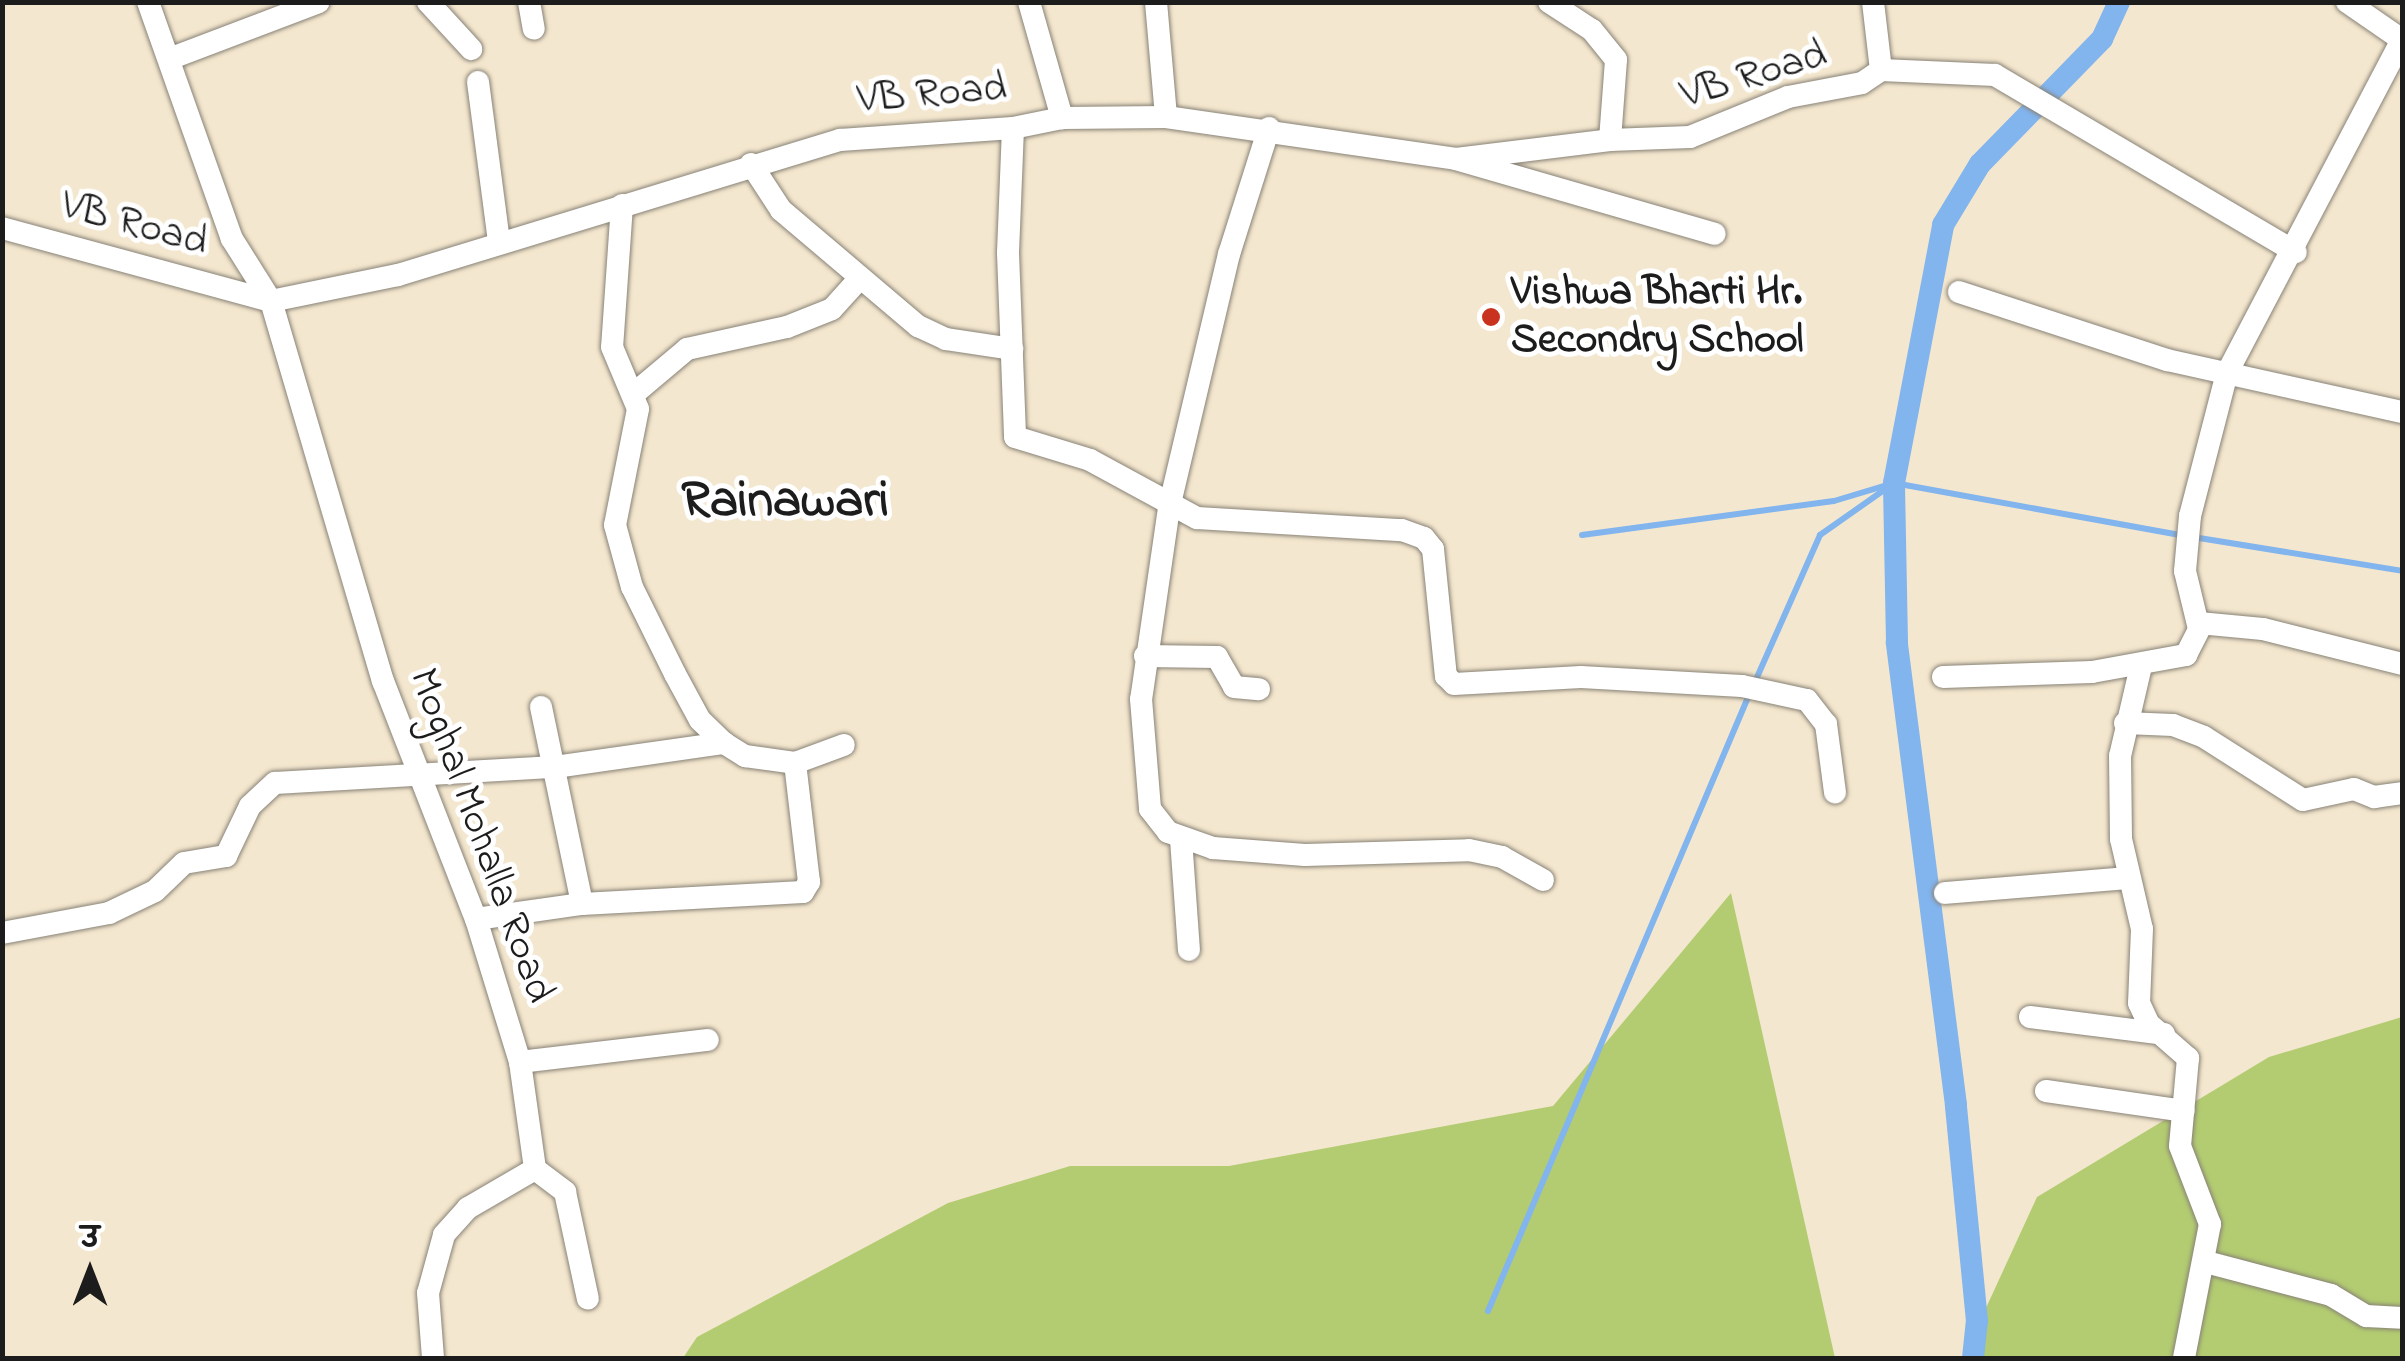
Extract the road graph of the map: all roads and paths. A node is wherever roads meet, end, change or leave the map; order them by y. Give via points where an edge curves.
1 (148, 2) edge
2 (319, 2) edge
3 (428, 2) edge
4 (529, 2) edge
5 (1029, 2) edge
6 (1156, 2) edge
7 (1549, 2) edge
8 (1872, 2) edge
9 (2347, 2) edge
10 (534, 29) dead end
11 (2402, 40) edge
12 (471, 50) dead end
13 (170, 59) junction
14 (1881, 70) junction
15 (478, 82) dead end
16 (1166, 117) junction
17 (1062, 118) junction
18 (1013, 128) junction
19 (1269, 128) junction
20 (1610, 140) junction
21 (1456, 159) junction
22 (751, 164) junction
23 (622, 205) junction
24 (2, 228) edge
25 (1715, 234) dead end
26 (499, 242) junction
27 (2296, 252) junction
28 (860, 278) junction
29 (1959, 292) dead end
30 (271, 301) junction
31 (1012, 349) junction
32 (2227, 373) junction
33 (636, 392) junction
34 (2402, 412) edge
35 (1170, 508) junction
36 (2199, 623) junction
37 (1145, 656) junction
38 (2402, 664) edge
39 (2140, 666) junction
40 (1943, 677) dead end
41 (1260, 689) dead end
42 (541, 707) dead end
43 (2126, 724) junction
44 (724, 743) junction
45 (844, 745) dead end
46 (795, 763) junction
47 (555, 767) junction
48 (418, 770) junction
49 (1835, 792) dead end
50 (2402, 793) edge
51 (1180, 839) junction
52 (2130, 878) junction
53 (1544, 880) dead end
54 (1945, 893) dead end
55 (582, 904) junction
56 (476, 919) junction
57 (2, 933) edge
58 (1189, 950) dead end
59 (2030, 1017) dead end
60 (2164, 1034) junction
61 (708, 1040) dead end
62 (520, 1062) junction
63 (2046, 1091) dead end
64 (2184, 1111) junction
65 (536, 1169) junction
66 (2206, 1262) junction
67 (588, 1299) dead end
68 (2402, 1318) edge
69 (432, 1358) edge
70 (2184, 1358) edge

1 - 13 street, Moghal Mohalla Road
2 - 13 street
3 - 12 street
4 - 10 street
5 - 17 street
6 - 16 street
7 - 20 street via 1592,30 1616,60
8 - 14 street
9 - 11 street
11 - 27 street
13 - 30 street, Moghal Mohalla Road via 232,238
14 - 20 street, VB Road via 1862,83 1768,104 1717,130 1668,140
14 - 27 street via 1995,75
15 - 26 street
16 - 17 street, VB Road
16 - 19 street, VB Road
17 - 18 street, VB Road
18 - 22 street, VB Road via 840,140
18 - 31 street
19 - 21 street, VB Road
19 - 35 street via 1224,272
20 - 21 street, VB Road
21 - 25 street
22 - 23 street, VB Road
22 - 28 street via 781,210
23 - 26 street, VB Road
23 - 33 street via 612,347
24 - 30 street, VB Road
26 - 30 street, VB Road via 398,275
27 - 32 street
28 - 31 street via 918,326 946,339
28 - 33 street via 832,309 770,332 688,348
29 - 32 street via 2129,349
30 - 48 street, Moghal Mohalla Road via 383,681
31 - 35 street via 1016,437 1090,460
32 - 34 street
32 - 36 street via 2184,559
33 - 44 street via 631,454 615,506 618,542 674,674 700,720
35 - 37 street
35 - 49 street via 1241,524 1402,530 1424,538 1433,549 1446,676 1454,684 1581,677 1791,694 1814,704 1826,724
36 - 38 street via 2263,629
36 - 39 street via 2186,654
37 - 41 street via 1217,656 1234,688
37 - 51 street via 1146,797 1155,818
39 - 40 street
39 - 43 street
42 - 47 street
43 - 50 street via 2173,726 2204,737 2303,800 2354,789 2374,797
43 - 52 street via 2120,807
44 - 46 street via 745,756
44 - 47 street
45 - 46 street
46 - 55 street via 809,882 803,892
47 - 48 street
47 - 55 street
48 - 56 street, Moghal Mohalla Road
48 - 57 street via 275,783 250,806 226,856 184,863 155,891 109,912
51 - 53 street via 1254,854 1469,850 1502,857
51 - 58 street
52 - 54 street
52 - 60 street via 2142,929 2139,1003
55 - 56 street
56 - 62 street, Moghal Mohalla Road
59 - 60 street
60 - 64 street via 2191,1066
61 - 62 street
62 - 65 street, Moghal Mohalla Road
63 - 64 street
64 - 66 street via 2180,1146 2209,1212
65 - 67 street via 566,1192
65 - 69 street via 468,1208 444,1235 428,1293
66 - 68 street via 2331,1294 2366,1316
66 - 70 street

